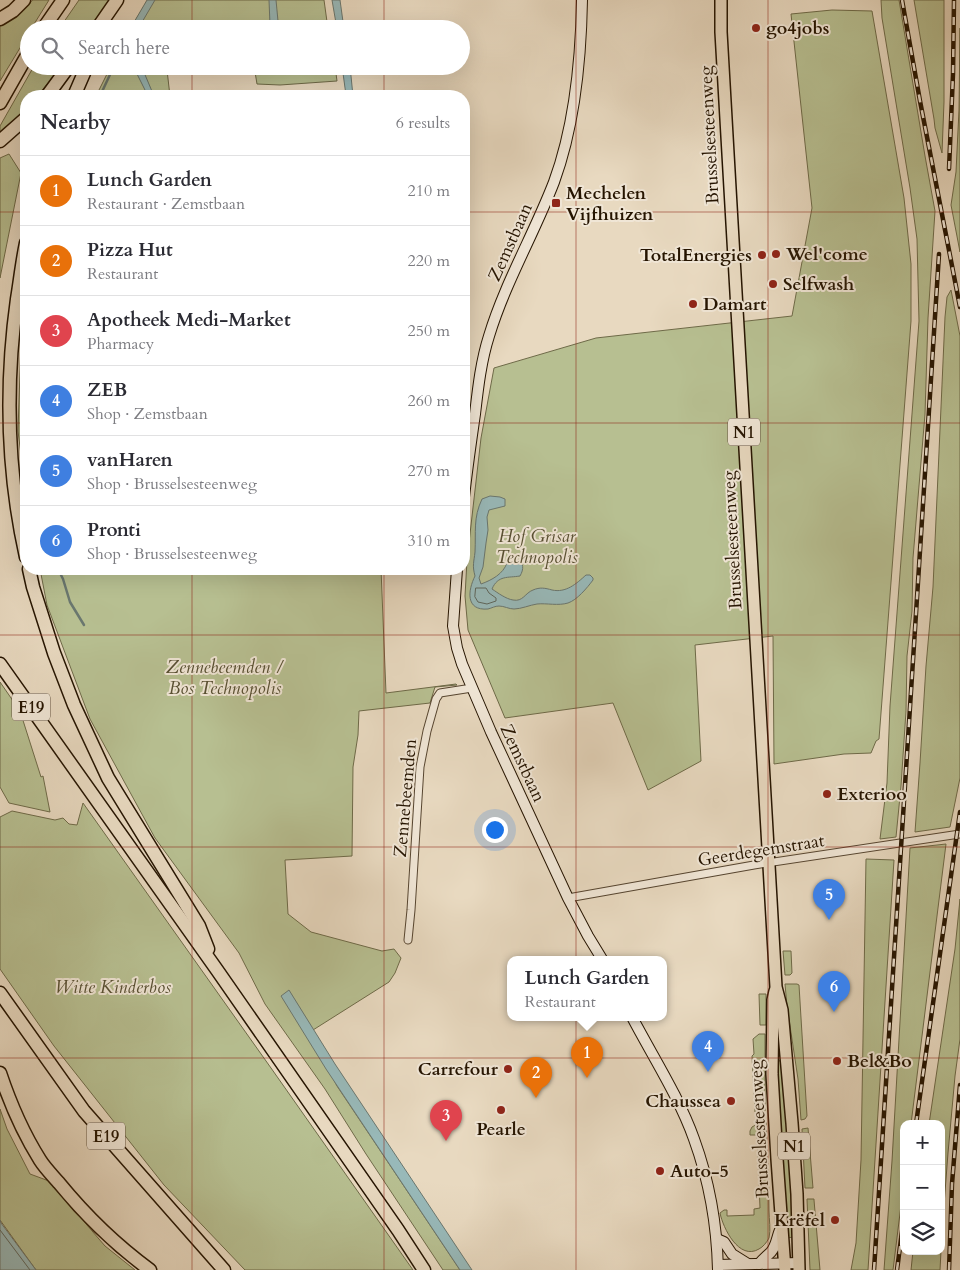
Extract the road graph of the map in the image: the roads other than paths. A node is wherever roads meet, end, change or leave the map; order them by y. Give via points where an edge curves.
1 (24, 0) edge
2 (63, 0) edge
3 (117, 0) edge
4 (122, 0) edge
5 (582, 0) edge
6 (721, 0) edge
7 (0, 19) edge
8 (49, 20) edge
9 (103, 20) edge
10 (111, 20) edge
11 (20, 68) edge
12 (63, 75) edge
13 (84, 75) edge
14 (52, 90) edge
15 (77, 90) edge
16 (0, 103) edge
17 (20, 123) edge
18 (0, 141) edge
19 (20, 278) edge
20 (470, 451) edge
21 (20, 531) edge
22 (30, 575) edge
23 (457, 575) edge
24 (0, 664) edge
25 (472, 688) junction
26 (960, 834) edge
27 (769, 863) junction
28 (568, 898) junction
29 (408, 940) dead end
30 (600, 956) edge
31 (217, 970) junction
32 (776, 987) junction
33 (0, 993) edge
34 (634, 1021) edge
35 (0, 1073) edge
36 (781, 1227) junction
37 (717, 1239) junction
38 (753, 1264) junction
39 (799, 1266) edge
40 (718, 1267) edge
41 (785, 1267) edge
42 (150, 1270) edge
43 (224, 1270) edge
44 (424, 1270) edge

1 - 7 highway
2 - 8 highway
3 - 9 highway
4 - 10 highway
5 - 20 street, Zemstbaan via 577,81 566,140 548,196 488,338
6 - 27 main road, Brusselsesteenweg / N1
11 - 16 highway
12 - 14 highway
13 - 15 highway
17 - 18 highway
19 - 21 highway via 10,359 9,408
22 - 31 highway via 54,653 108,778 199,926
23 - 25 street, Zemstbaan via 453,626 459,656
24 - 31 highway, E19
25 - 28 street, Zemstbaan
25 - 29 street, Zennebeemden via 440,693 427,731 420,766
26 - 27 street, Geerdegemstraat
27 - 28 street, Geerdegemstraat
27 - 32 main road, Brusselsesteenweg / N1
28 - 30 street, Zemstbaan
31 - 44 highway, E19
32 - 36 main road, Brusselsesteenweg / N1 via 772,1074
32 - 39 main road, Brusselsesteenweg / N1 via 782,1010 792,1123
33 - 43 highway, E19 via 84,1111
34 - 37 street via 678,1102 694,1140 713,1203
35 - 42 highway via 19,1121 40,1160 106,1234
36 - 38 street via 771,1252
36 - 41 main road, Brusselsesteenweg / N1
37 - 38 street via 724,1242 732,1254
37 - 40 street
38 - 40 street
38 - 41 street
39 - 41 street

